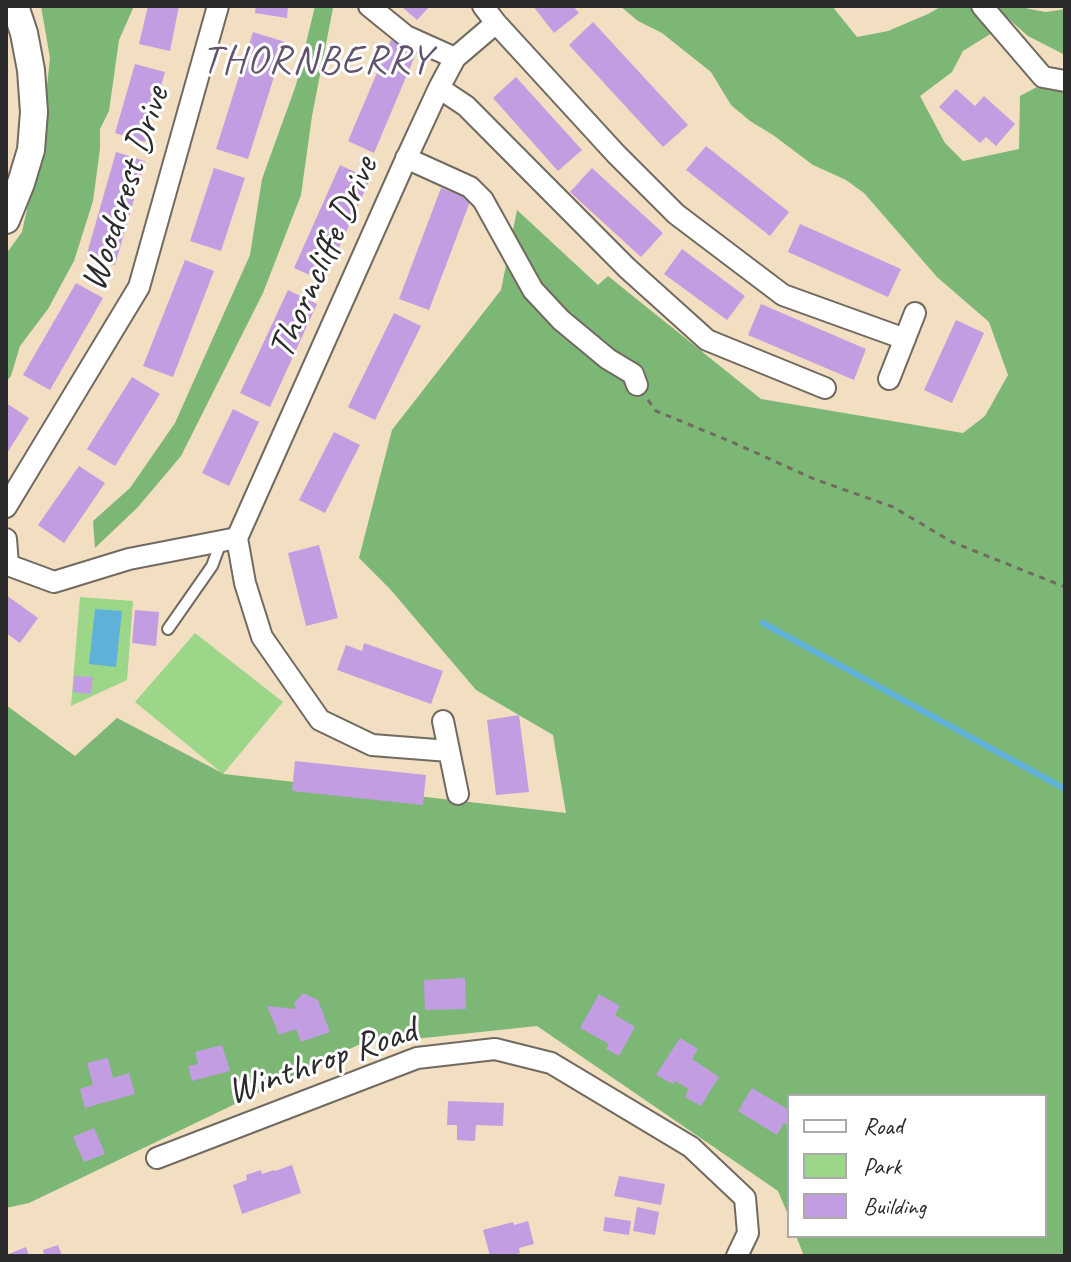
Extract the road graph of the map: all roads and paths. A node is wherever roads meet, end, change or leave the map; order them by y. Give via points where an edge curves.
1 (15, 6) edge
2 (218, 6) edge
3 (369, 6) edge
4 (483, 6) edge
5 (982, 6) edge
6 (496, 23) junction
7 (455, 58) junction
8 (1065, 81) edge
9 (439, 88) junction
10 (406, 158) junction
11 (6, 220) edge
12 (915, 313) dead end
13 (905, 339) junction
14 (889, 379) dead end
15 (637, 385) joint
16 (825, 388) dead end
17 (6, 507) edge
18 (6, 539) edge
19 (229, 539) junction
20 (1065, 587) edge
21 (168, 629) dead end
22 (443, 721) dead end
23 (449, 751) junction
24 (458, 794) dead end
25 (157, 1158) dead end
26 (737, 1256) edge

1 - 11 street via 31,70 34,112 31,150
2 - 17 street, Woodcrest Drive via 139,287
3 - 7 street via 406,36
4 - 6 street
5 - 8 street via 1043,77
6 - 7 street, Thorncliffe Drive
6 - 13 street via 676,214 783,295
7 - 9 street, Thorncliffe Drive
9 - 10 street, Thorncliffe Drive
9 - 16 street via 466,106 627,268 707,340
10 - 15 street via 470,187 483,200 533,290 561,320 633,374
10 - 19 street, Thorncliffe Drive
12 - 13 street
13 - 14 street
15 - 20 path via 656,411 893,507 952,542
18 - 19 street via 8,565 54,582 129,559
19 - 21 lane
19 - 23 street via 262,637 320,720 372,745
22 - 23 street
23 - 24 street
25 - 26 street, Winthrop Road via 417,1058 495,1049 551,1063 691,1147 745,1198 748,1233

